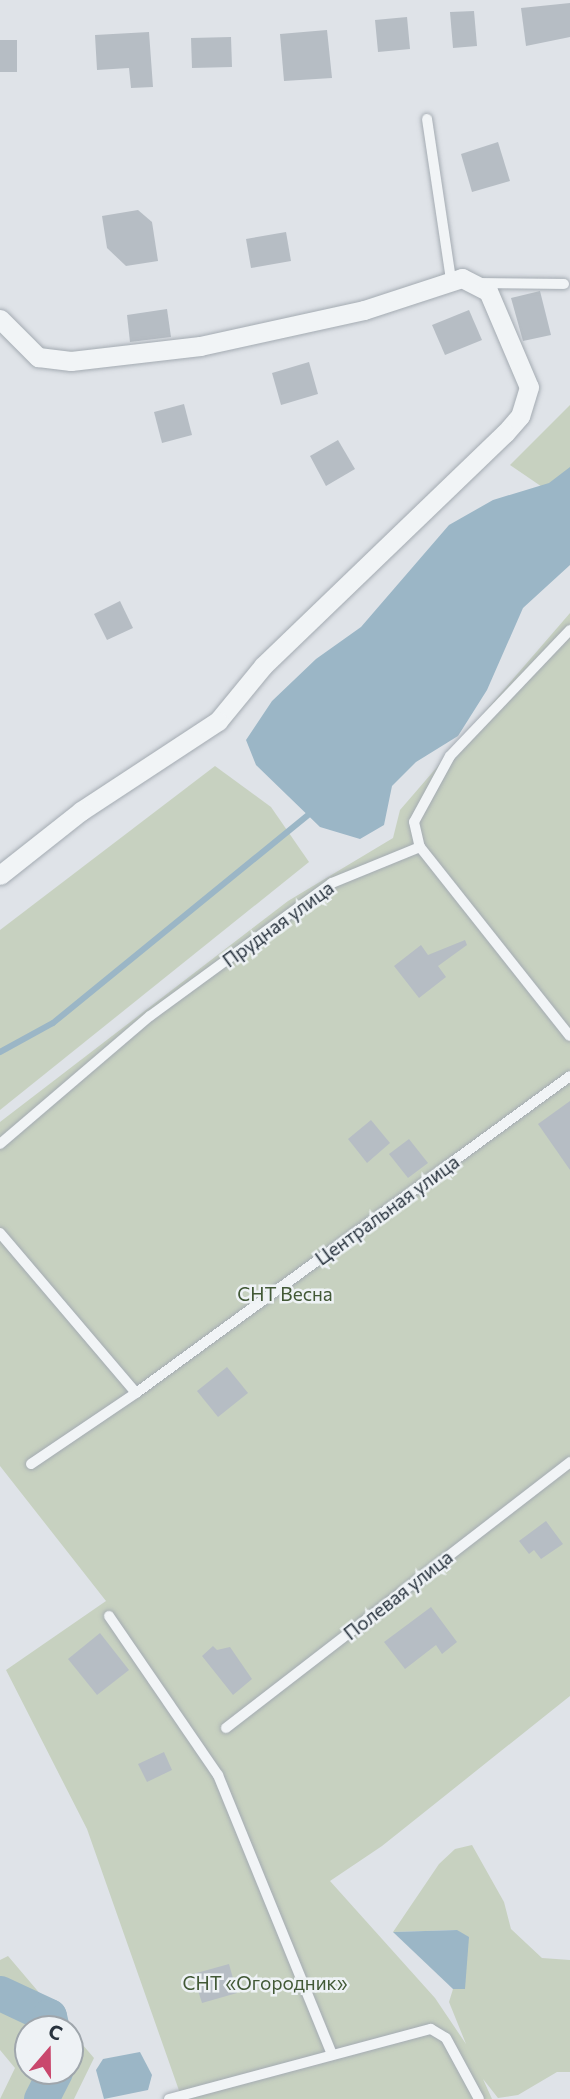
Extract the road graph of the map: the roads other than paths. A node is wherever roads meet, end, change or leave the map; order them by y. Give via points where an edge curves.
1 (427, 118) dead end
2 (450, 279) junction
3 (480, 284) junction
4 (564, 284) dead end
5 (0, 319) edge
6 (570, 630) edge
7 (420, 847) junction
8 (0, 875) edge
9 (570, 1036) edge
10 (570, 1076) edge
11 (0, 1144) edge
12 (0, 1233) edge
13 (136, 1393) junction
14 (570, 1462) edge
15 (31, 1464) dead end
16 (108, 1616) dead end
17 (226, 1728) dead end
18 (332, 2055) junction
19 (194, 2096) edge
20 (169, 2099) edge
21 (479, 2099) edge

1 - 2 lane
2 - 3 street
2 - 5 street via 364,310 200,346 71,360 38,357
3 - 4 lane
3 - 8 street via 492,299 529,387 520,416 263,666 218,721 81,811
6 - 7 lane via 450,756 414,822
7 - 9 lane
7 - 11 lane, Прудная улица via 332,884 150,1016
10 - 13 lane, Центральная улица
12 - 13 lane
13 - 15 lane, Центральная улица
14 - 17 lane, Полевая улица
16 - 18 lane via 218,1775
18 - 19 lane
18 - 21 lane via 424,2030 439,2031
19 - 20 lane

